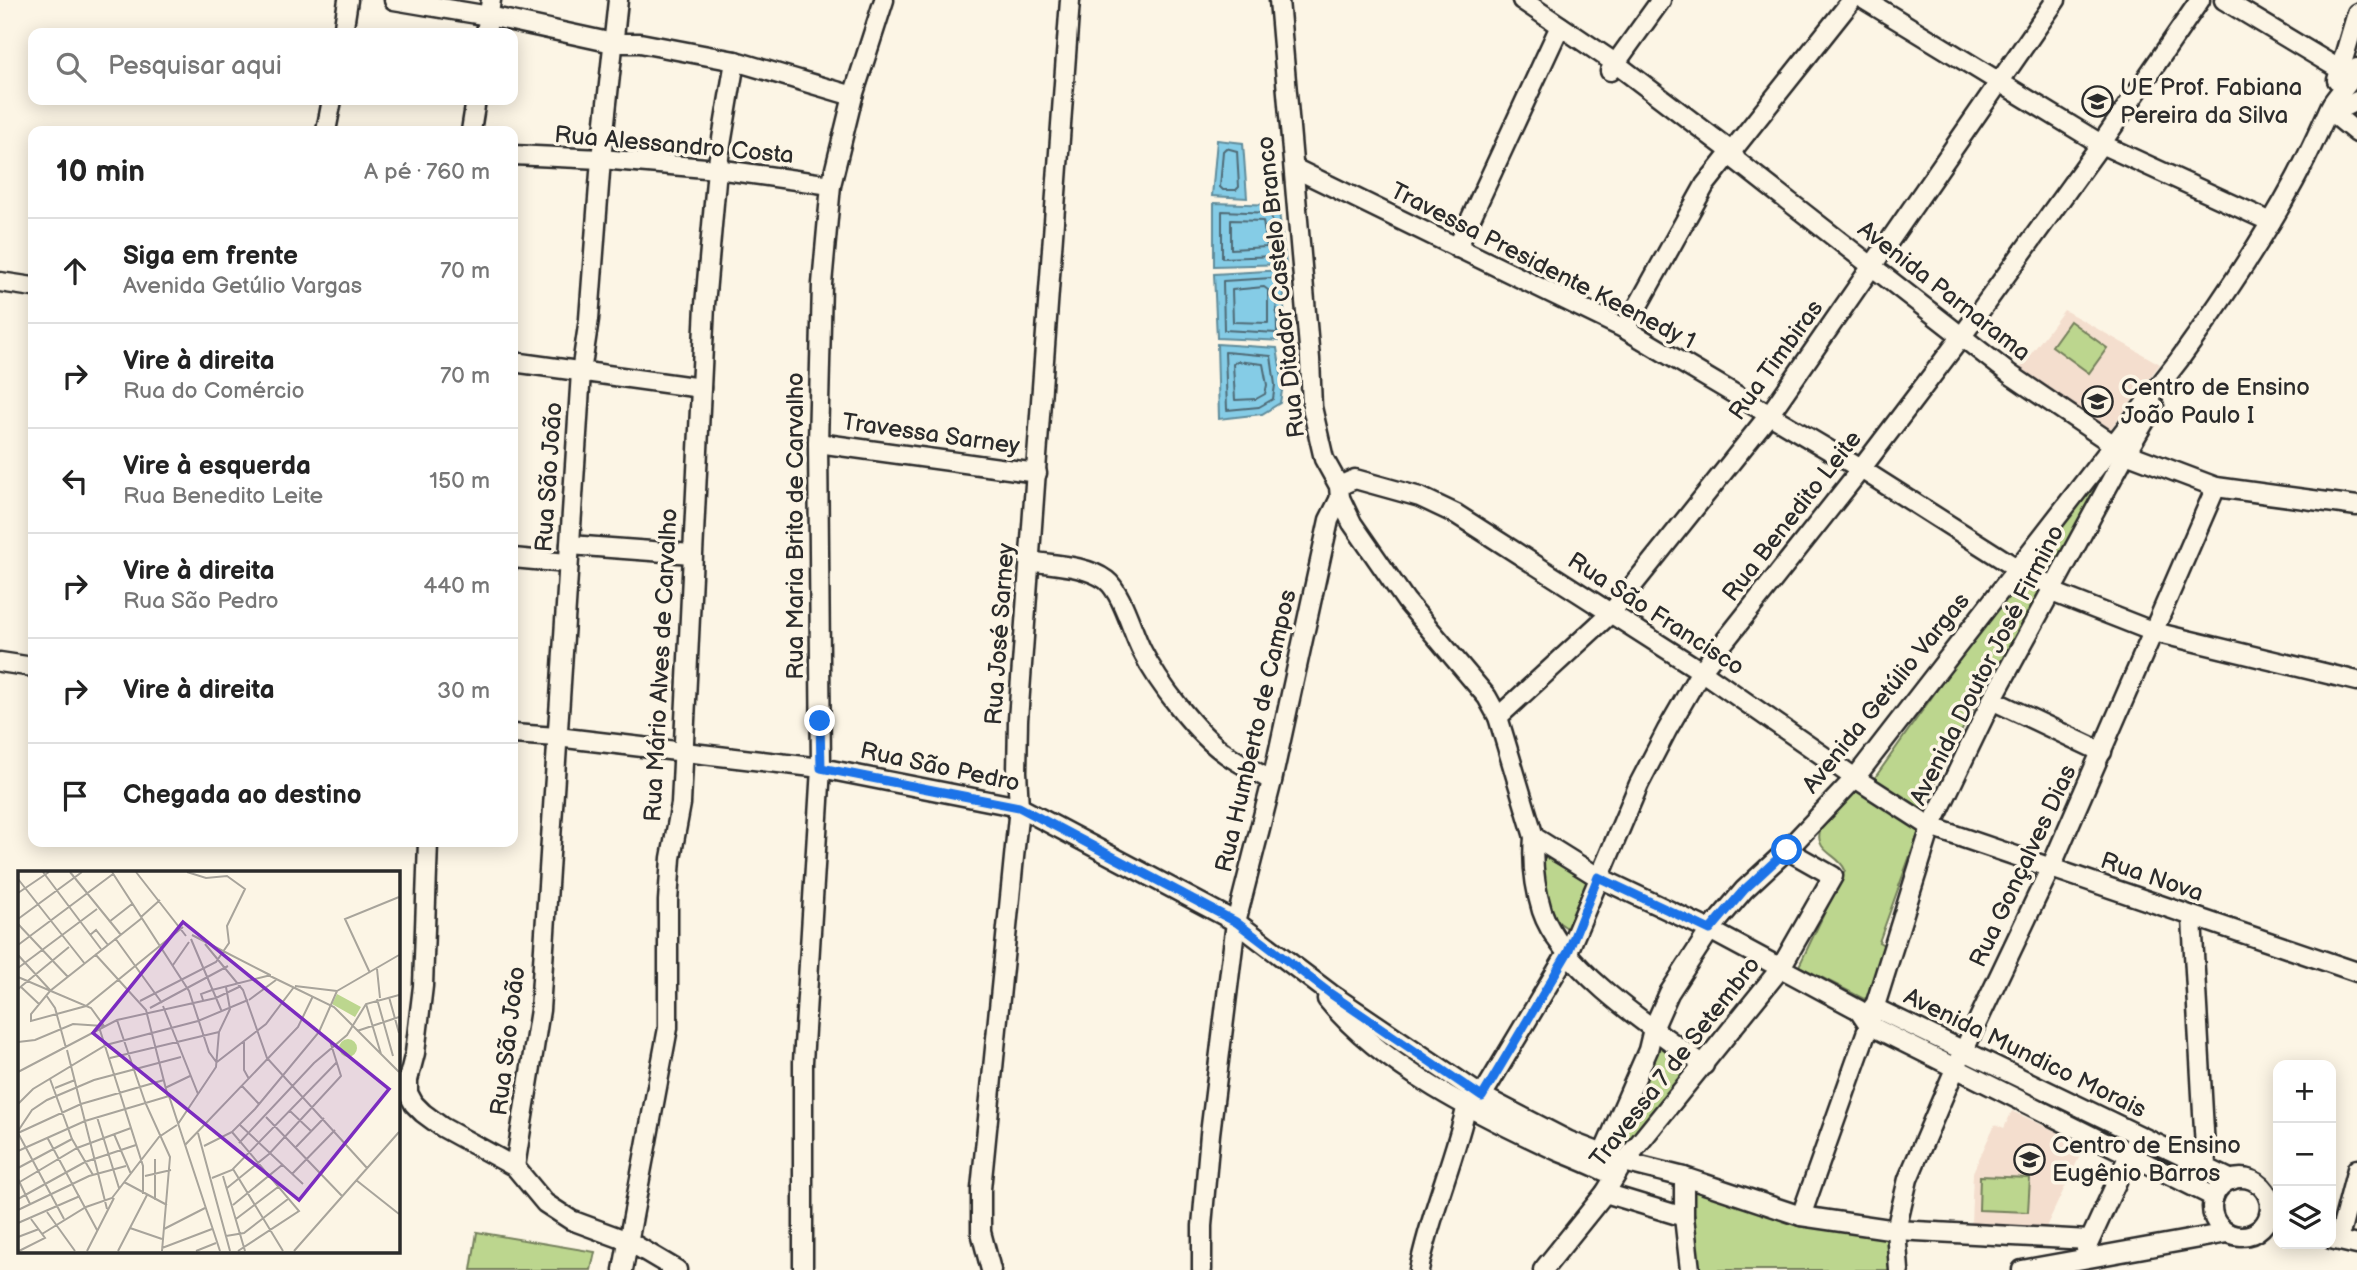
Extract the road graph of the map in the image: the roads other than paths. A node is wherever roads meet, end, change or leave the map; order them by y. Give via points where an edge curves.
1 (348, 0) edge
2 (394, 0) edge
3 (618, 0) edge
4 (884, 0) edge
5 (1070, 0) edge
6 (1279, 0) edge
7 (1506, 0) edge
8 (1522, 0) edge
9 (1661, 0) edge
10 (1852, 0) edge
11 (1865, 0) edge
12 (2056, 0) edge
13 (2200, 0) edge
14 (2224, 0) edge
15 (2357, 13) edge
16 (489, 16) edge
17 (344, 28) edge
18 (1557, 29) junction
19 (613, 43) junction
20 (735, 61) junction
21 (1613, 67) junction
22 (2350, 70) edge
23 (1999, 84) junction
24 (853, 96) junction
25 (2357, 101) edge
26 (331, 105) edge
27 (475, 105) edge
28 (2332, 105) junction
29 (327, 126) edge
30 (472, 126) edge
31 (2357, 133) edge
32 (2101, 144) junction
33 (518, 156) edge
34 (1732, 157) junction
35 (601, 159) junction
36 (1293, 168) junction
37 (717, 169) junction
38 (831, 186) junction
39 (2272, 222) junction
40 (1457, 248) junction
41 (1872, 267) junction
42 (0, 282) edge
43 (28, 286) edge
44 (1625, 329) junction
45 (1962, 336) junction
46 (518, 363) edge
47 (581, 372) junction
48 (701, 388) junction
49 (1769, 415) junction
50 (818, 443) junction
51 (2119, 449) junction
52 (1861, 469) junction
53 (1037, 473) junction
54 (2216, 487) junction
55 (1340, 492) junction
56 (2357, 506) edge
57 (569, 554) junction
58 (692, 554) junction
59 (518, 558) edge
60 (1029, 561) junction
61 (2018, 569) junction
62 (2054, 587) junction
63 (1610, 614) junction
64 (2156, 627) junction
65 (0, 662) edge
66 (28, 666) edge
67 (1701, 671) junction
68 (2357, 671) edge
69 (2357, 681) edge
70 (1993, 700) junction
71 (1498, 717) junction
72 (518, 734) edge
73 (557, 737) junction
74 (683, 752) junction
75 (2102, 752) junction
76 (821, 768) junction
77 (1855, 778) junction
78 (1272, 781) junction
79 (1019, 807) junction
80 (1931, 827) junction
81 (1534, 837) junction
82 (428, 847) edge
83 (1787, 850) junction
84 (2051, 867) junction
85 (1598, 877) junction
86 (2192, 918) junction
87 (1236, 922) junction
88 (1710, 930) junction
89 (1568, 952) junction
90 (1780, 969) junction
91 (2357, 972) edge
92 (1867, 1014) junction
93 (1653, 1029) junction
94 (1964, 1051) junction
95 (1704, 1065) junction
96 (1955, 1069) junction
97 (1474, 1101) junction
98 (2139, 1134) junction
99 (2130, 1153) junction
100 (1600, 1161) junction
101 (2206, 1166) junction
102 (515, 1167) junction
103 (1619, 1169) junction
104 (2357, 1169) edge
105 (1684, 1177) junction
106 (2232, 1180) junction
107 (2272, 1193) edge
108 (1605, 1194) junction
109 (2214, 1197) junction
110 (1801, 1216) junction
111 (1684, 1217) junction
112 (1896, 1230) junction
113 (2259, 1230) junction
114 (2273, 1232) edge
115 (2339, 1232) edge
116 (2227, 1233) junction
117 (2089, 1240) junction
118 (628, 1241) junction
119 (2357, 1245) edge
120 (2082, 1260) junction
121 (623, 1270) edge
122 (677, 1270) edge
123 (803, 1270) edge
124 (991, 1270) edge
125 (1202, 1270) edge
126 (1419, 1270) edge
127 (1543, 1270) edge
128 (1689, 1270) edge
129 (1899, 1270) edge
130 (2022, 1270) edge

1 - 17 street
2 - 16 street
3 - 19 street, Rua São João
4 - 24 street, Rua Maria Brito de Carvalho
5 - 53 street, Rua José Sarney
6 - 36 street, Rua Ditador Castelo Branco
7 - 18 street, Avenida Parnarama
8 - 18 street, Avenida Parnarama
9 - 21 street
10 - 34 street
11 - 23 street
12 - 23 street, Rua Timbiras
13 - 32 street, Rua Benedito Leite
14 - 22 street
15 - 22 street, Avenida Doutor José Firmino
16 - 19 street
18 - 21 street, Avenida Parnarama
18 - 40 street
19 - 20 street via 640,43
19 - 35 street, Rua São João
20 - 24 street
20 - 37 street, Rua Mário Alves de Carvalho
21 - 34 street, Avenida Parnarama
22 - 28 street, Avenida Doutor José Firmino
23 - 32 street
23 - 41 street, Rua Timbiras
24 - 38 street, Rua Maria Brito de Carvalho
25 - 28 street via 2343,108
26 - 29 street
27 - 30 street
28 - 31 street
28 - 39 street, Avenida Doutor José Firmino
32 - 39 street
32 - 45 street, Rua Benedito Leite
33 - 35 street, Rua Alessandro Costa
34 - 41 street, Avenida Parnarama
34 - 44 street via 1705,185
35 - 37 street, Rua Alessandro Costa
35 - 47 street, Rua São João
36 - 40 street, Travessa Presidente Keenedy 1
36 - 55 street, Rua Ditador Castelo Branco via 1312,407 1324,459
37 - 38 street, Rua Alessandro Costa
37 - 48 street, Rua Mário Alves de Carvalho
38 - 50 street, Rua Maria Brito de Carvalho via 822,284
39 - 51 street, Avenida Doutor José Firmino
40 - 44 street, Travessa Presidente Keenedy 1
41 - 45 street, Avenida Parnarama
41 - 49 street, Rua Timbiras
42 - 43 street
44 - 49 street, Travessa Presidente Keenedy 1
45 - 51 street, Avenida Parnarama
45 - 52 street, Rua Benedito Leite
46 - 47 street
47 - 48 street
47 - 57 street, Rua São João
48 - 58 street, Rua Mário Alves de Carvalho
49 - 52 street, Travessa Presidente Keenedy 1
49 - 63 street, Rua Timbiras
50 - 53 street, Travessa Sarney
50 - 76 street, Rua Maria Brito de Carvalho
51 - 54 street, Avenida Parnarama
51 - 61 street, Avenida Getúlio Vargas
51 - 62 street, Avenida Doutor José Firmino
52 - 61 street, Travessa Presidente Keenedy 1
52 - 67 street, Rua Benedito Leite
53 - 60 street, Rua José Sarney
54 - 56 street, Avenida Parnarama
54 - 64 street, Rua Gonçalves Dias
55 - 63 street, Rua São Francisco via 1355,479 1420,497 1456,514
55 - 71 street, Rua Ditador Castelo Branco via 1352,523 1390,581 1487,697
55 - 78 street, Rua Humberto de Campos via 1329,520
57 - 58 street
57 - 59 street
57 - 73 street, Rua São João
58 - 74 street, Rua Mário Alves de Carvalho
60 - 78 street via 1092,573 1113,586 1149,663 1191,720 1225,754
60 - 79 street, Rua José Sarney via 1018,720
61 - 62 street, Travessa Presidente Keenedy 1
61 - 77 street, Avenida Getúlio Vargas
62 - 64 street, Travessa Presidente Keenedy 1
62 - 70 street, Avenida Doutor José Firmino
63 - 67 street, Rua São Francisco
63 - 71 street, Rua Timbiras
64 - 68 street
64 - 69 street
64 - 75 street, Rua Gonçalves Dias
65 - 66 street
67 - 77 street, Rua São Francisco
67 - 85 street, Rua Benedito Leite via 1639,784
70 - 75 street
70 - 80 street, Avenida Doutor José Firmino
71 - 81 street, Rua Ditador Castelo Branco
72 - 73 street, Rua São Pedro
73 - 74 street, Rua São Pedro
73 - 102 street, Rua São João via 540,1010
74 - 76 street, Rua São Pedro
74 - 118 street, Rua Mário Alves de Carvalho via 668,901 668,1028
75 - 84 street, Rua Gonçalves Dias
76 - 79 street, Rua São Pedro
76 - 123 street, Rua Maria Brito de Carvalho via 803,1062
77 - 80 street, Rua São Francisco
77 - 83 street, Avenida Getúlio Vargas
78 - 87 street, Rua Humberto de Campos
79 - 87 street, Rua São Pedro
79 - 124 street, Rua José Sarney via 981,1189 981,1232
80 - 84 street, Rua Nova
80 - 92 street, Avenida Doutor José Firmino
81 - 85 street
81 - 89 street, Rua Ditador Castelo Branco via 1532,857 1542,912
82 - 102 street via 420,1024 408,1093 423,1113 442,1127
83 - 88 street, Avenida Getúlio Vargas
83 - 90 street, Travessa 7 de Setembro via 1833,876
84 - 86 street, Rua Nova
84 - 94 street, Rua Gonçalves Dias
85 - 88 street
85 - 89 street, Rua Benedito Leite
86 - 91 street, Rua Nova
86 - 101 street
87 - 97 street, Rua São Pedro
87 - 125 street, Rua Humberto de Campos via 1210,1134
88 - 90 street
88 - 93 street, Avenida Getúlio Vargas via 1669,993
89 - 93 street, Rua Ditador Castelo Branco via 1608,994
89 - 97 street, Rua Benedito Leite
90 - 92 street
90 - 95 street, Travessa 7 de Setembro
92 - 94 street, Avenida Mundico Morais
92 - 96 street, Avenida Mundico Morais
92 - 110 street, Avenida Doutor José Firmino
93 - 95 street, Rua Ditador Castelo Branco
93 - 100 street, Avenida Getúlio Vargas
94 - 96 street, Rua Gonçalves Dias
94 - 98 street, Avenida Mundico Morais
95 - 103 street, Travessa 7 de Setembro
96 - 99 street, Avenida Mundico Morais
96 - 112 street, Rua Gonçalves Dias via 1908,1179
97 - 100 street, Rua São Pedro via 1569,1141
97 - 126 street, Rua Benedito Leite
98 - 99 street
98 - 101 street, Avenida Mundico Morais
99 - 109 street, Avenida Mundico Morais
99 - 117 street
100 - 103 street, Rua São Pedro
101 - 106 street, Avenida Mundico Morais
102 - 118 street via 553,1209
103 - 105 street, Rua São Pedro
103 - 108 street, Travessa 7 de Setembro
104 - 115 street
105 - 110 street, Rua São Pedro
105 - 111 street
106 - 107 street via 2250,1179
106 - 109 street
107 - 113 street via 2269,1216
108 - 111 street
108 - 127 street, Travessa 7 de Setembro
109 - 116 street via 2215,1221
110 - 112 street, Rua São Pedro
111 - 128 street
112 - 117 street, Rua São Pedro
112 - 129 street, Rua Gonçalves Dias
113 - 114 street
113 - 116 street via 2244,1236
115 - 119 street
116 - 120 street
117 - 120 street
118 - 121 street, Rua Mário Alves de Carvalho
118 - 122 street
120 - 130 street

